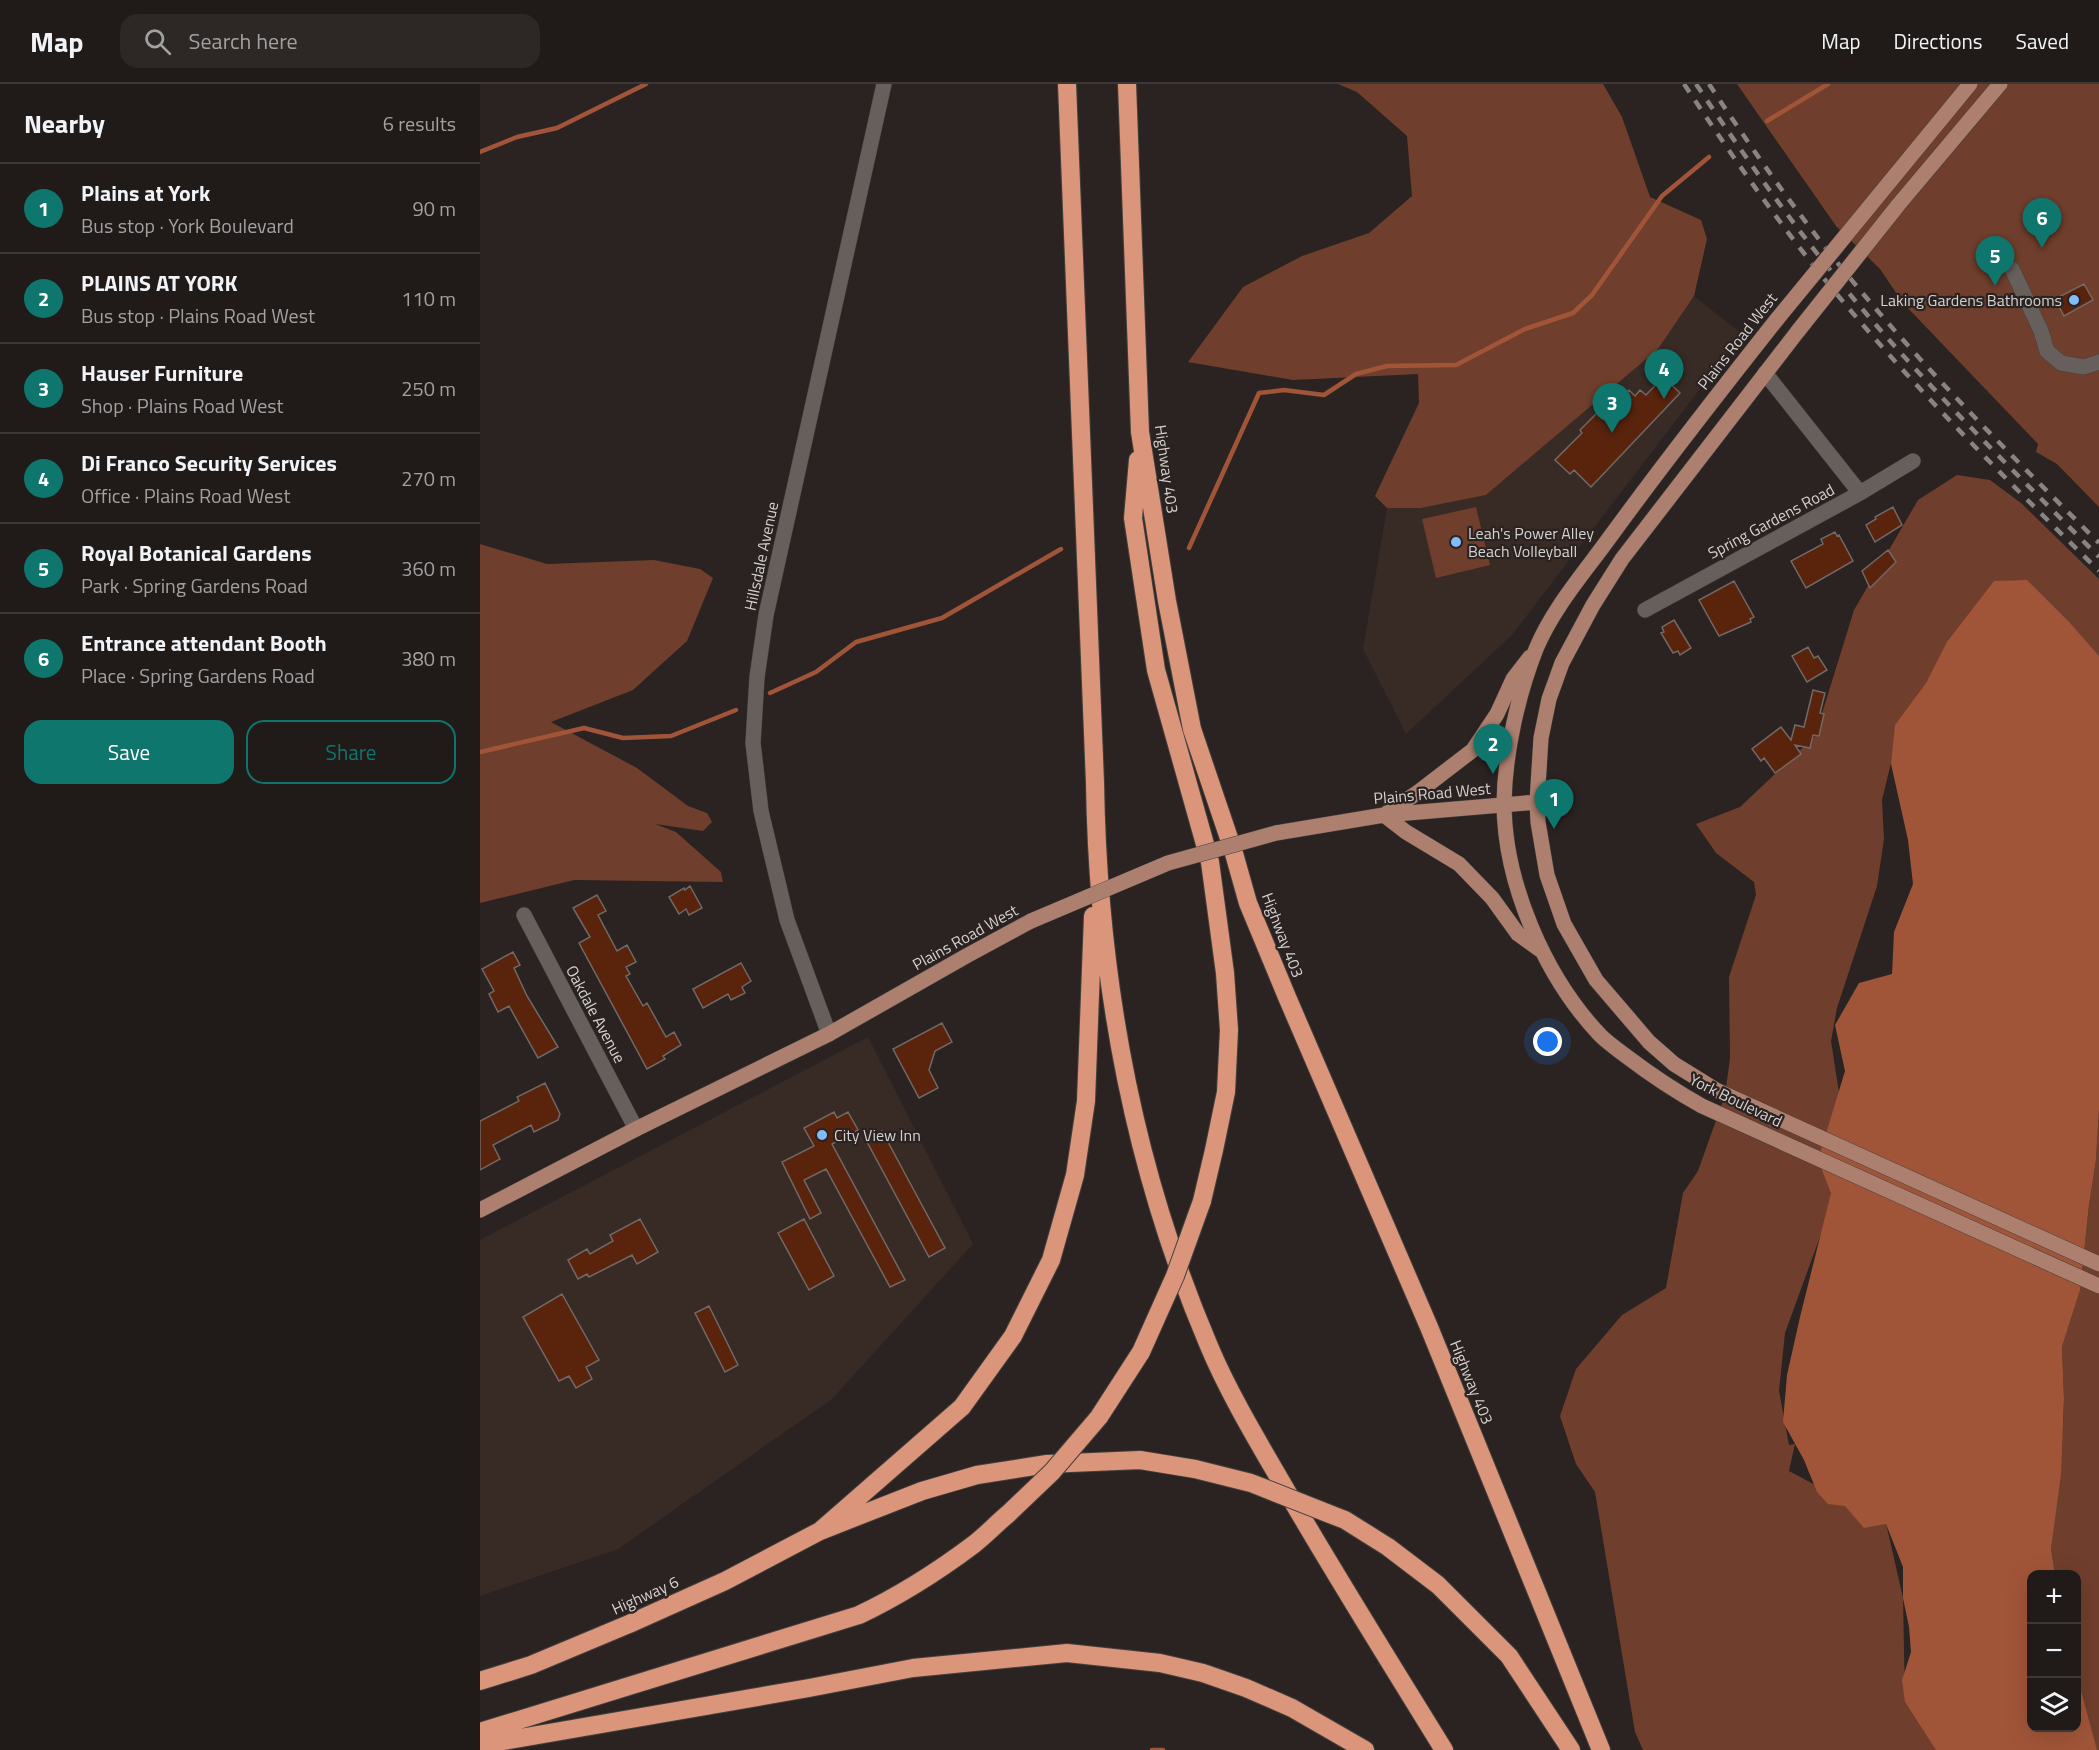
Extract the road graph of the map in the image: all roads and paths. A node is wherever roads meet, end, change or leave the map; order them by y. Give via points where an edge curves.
1 (884, 84) edge
2 (1066, 84) edge
3 (1127, 84) edge
4 (1970, 84) edge
5 (2000, 84) edge
6 (2012, 269) dead end
7 (2099, 362) edge
8 (1765, 373) junction
9 (1140, 432) junction
10 (1913, 461) dead end
11 (1860, 493) junction
12 (1645, 610) dead end
13 (1537, 648) junction
14 (1537, 802) junction
15 (1504, 805) junction
16 (1384, 815) junction
17 (1096, 844) junction
18 (524, 915) dead end
19 (1543, 952) junction
20 (829, 1034) junction
21 (636, 1129) junction
22 (480, 1210) edge
23 (2099, 1264) edge
24 (2099, 1286) edge
25 (820, 1531) junction
26 (480, 1681) edge
27 (480, 1732) edge
28 (480, 1745) edge
29 (1365, 1750) edge
30 (1444, 1750) edge
31 (1571, 1750) edge
32 (1601, 1750) edge

1 - 20 street, Hillsdale Avenue via 766,615 753,743 761,811 787,920
2 - 17 highway
3 - 9 highway, Highway 403
4 - 13 main road, Plains Road West, bridge via 1778,318 1627,514 1563,602
5 - 8 main road, bridge
6 - 7 street via 2047,351 2061,363 2084,367
8 - 11 street
8 - 14 main road via 1622,559 1567,653 1545,718
9 - 27 highway, bridge via 1133,518 1156,669 1210,862 1229,1030 1226,1092 1202,1201 1142,1352 1099,1417 1052,1472 973,1545 890,1600 859,1615
9 - 32 highway, Highway 403 via 1192,729 1248,903 1433,1338
10 - 11 street, Spring Gardens Road
11 - 12 street, Spring Gardens Road
13 - 15 main road, Plains Road West via 1513,724
13 - 16 main road via 1513,679 1497,714 1473,750
14 - 15 main road, Plains Road West
14 - 23 main road, York Boulevard via 1547,875 1564,924 1596,980 1649,1042 1674,1064 1716,1090
15 - 16 main road, Plains Road West
15 - 19 main road, York Boulevard via 1521,898
16 - 19 main road via 1459,864 1492,898 1518,934
16 - 20 main road, Plains Road West, bridge via 1276,833 1168,864 1031,921
17 - 25 highway via 1086,1101 1075,1175 1051,1260 1013,1336 962,1407
17 - 30 highway via 1110,993 1122,1061 1142,1151 1175,1259 1210,1348 1259,1443
18 - 21 street, Oakdale Avenue
19 - 24 main road, York Boulevard via 1567,993 1601,1036 1662,1084 1702,1106
20 - 21 main road, Plains Road West
21 - 22 main road, Plains Road West
25 - 26 highway, Highway 6 via 629,1624 531,1665
25 - 31 highway, bridge via 976,1474 1047,1464 1140,1460 1251,1483 1345,1521 1438,1585 1509,1656
28 - 29 highway via 913,1668 1067,1653 1160,1663 1203,1673 1292,1708

